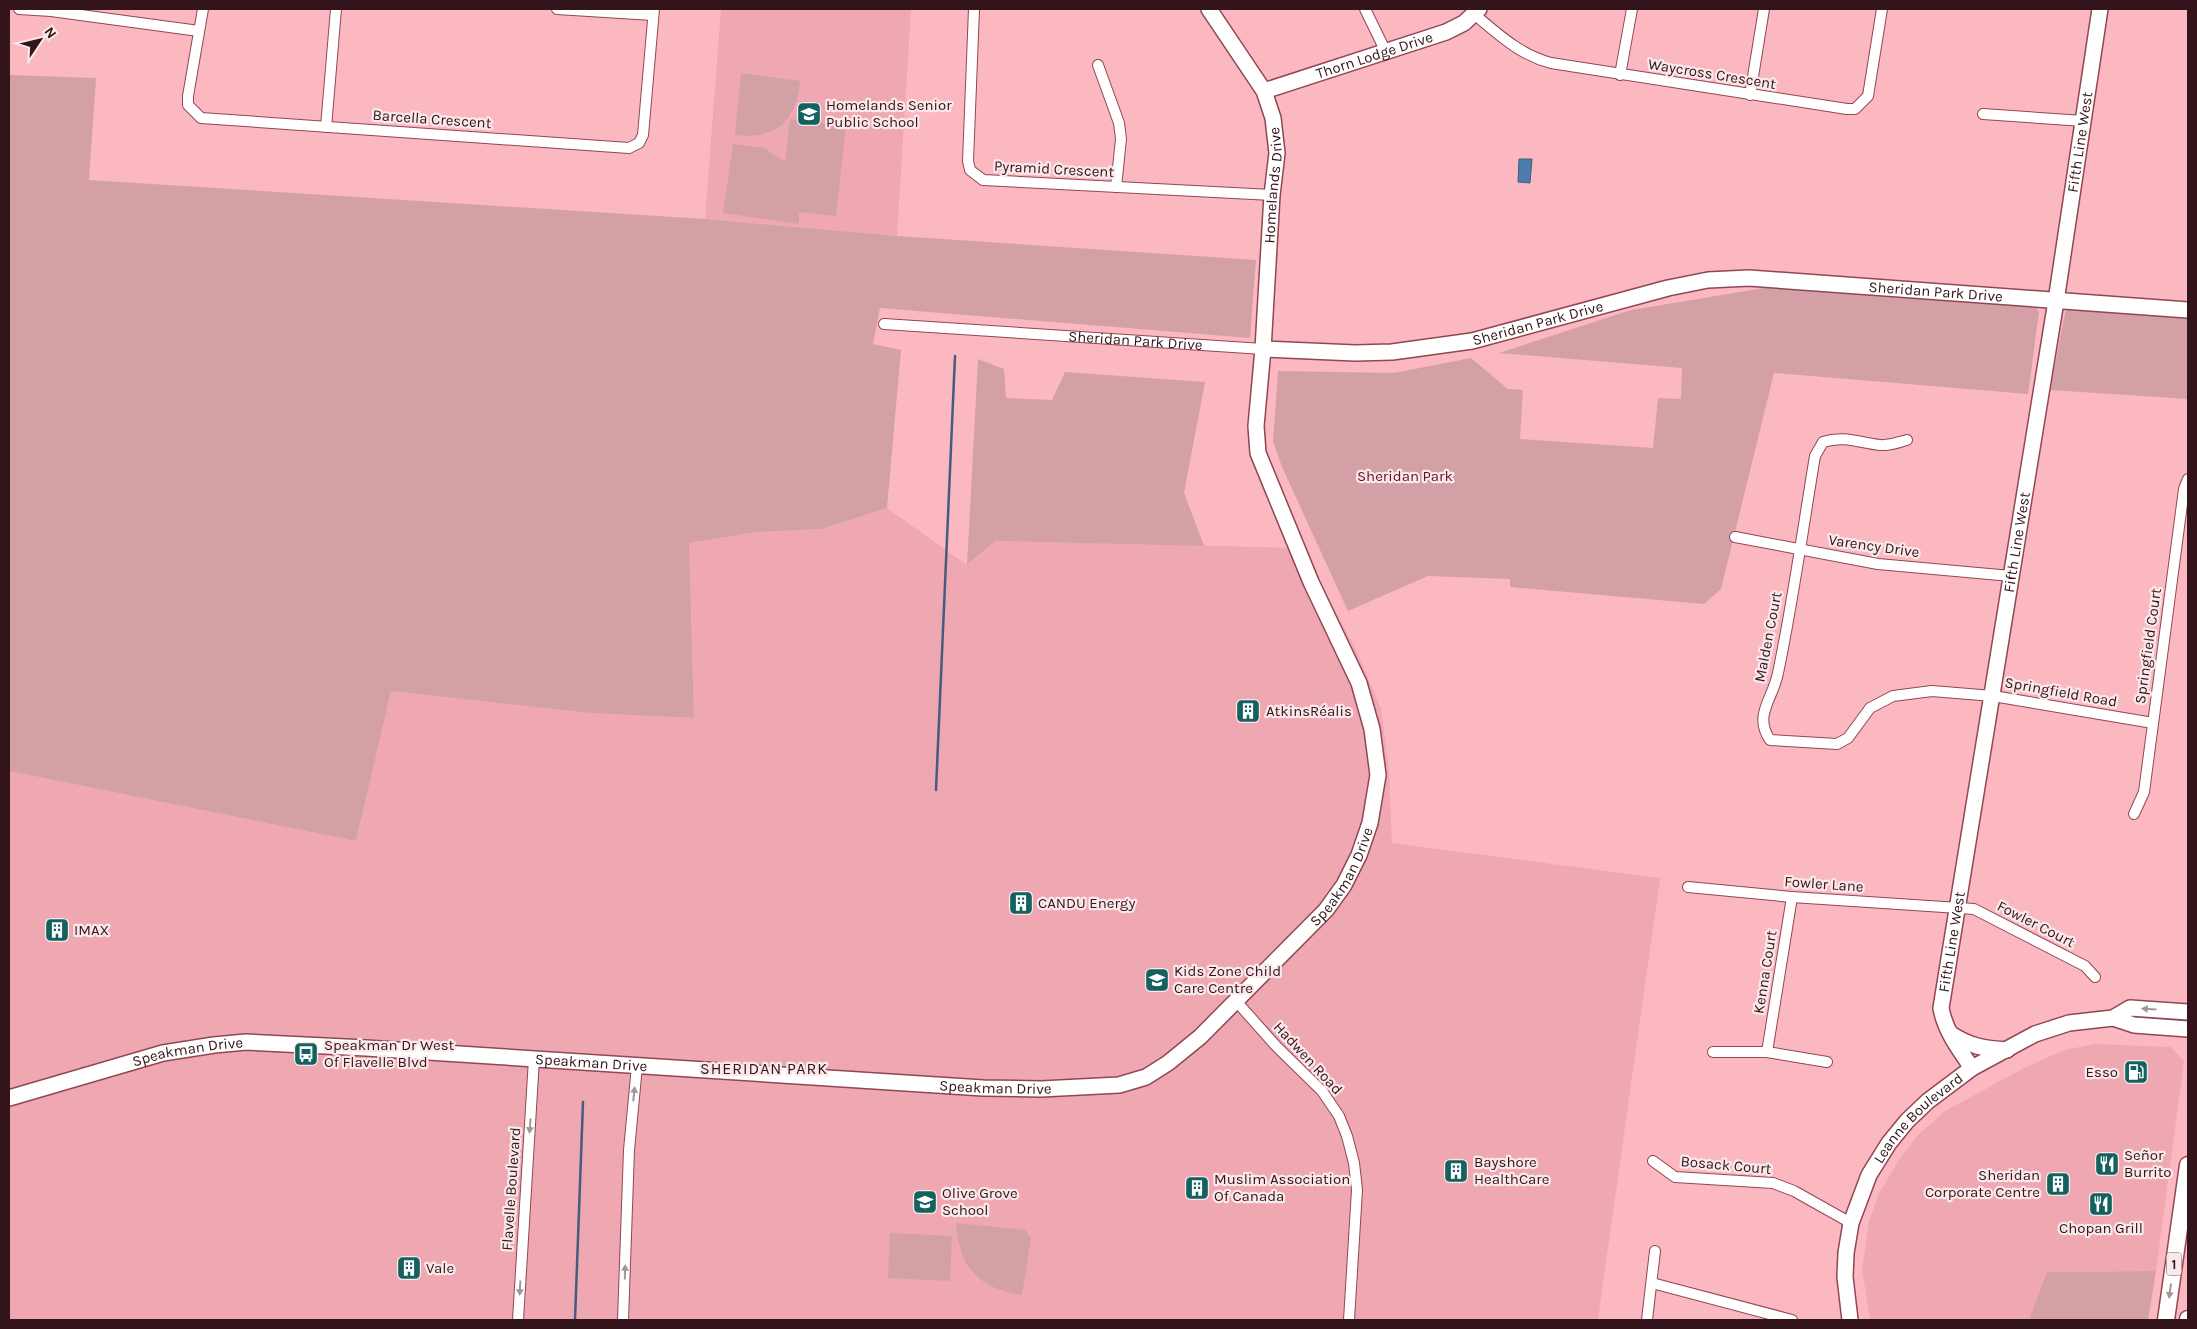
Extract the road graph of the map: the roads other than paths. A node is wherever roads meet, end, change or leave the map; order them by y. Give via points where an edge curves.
1 (19, 9) edge
2 (203, 9) edge
3 (336, 9) edge
4 (557, 9) edge
5 (974, 9) edge
6 (1209, 9) edge
7 (1365, 9) edge
8 (1632, 9) edge
9 (1764, 9) edge
10 (1882, 9) edge
11 (2100, 9) edge
12 (51, 10) edge
13 (1477, 11) edge
14 (654, 12) edge
15 (199, 31) junction
16 (1386, 52) junction
17 (1098, 65) dead end
18 (1620, 75) junction
19 (1264, 91) junction
20 (1750, 96) junction
21 (1983, 114) dead end
22 (2084, 121) junction
23 (326, 127) junction
24 (1116, 187) junction
25 (1272, 195) junction
26 (2056, 301) junction
27 (2188, 310) edge
28 (884, 324) dead end
29 (1263, 349) junction
30 (1907, 440) dead end
31 (2188, 479) edge
32 (1735, 537) dead end
33 (1800, 550) junction
34 (2011, 576) junction
35 (1993, 696) junction
36 (2153, 723) junction
37 (2134, 814) dead end
38 (1688, 887) dead end
39 (1792, 897) junction
40 (1959, 907) junction
41 (2095, 977) dead end
42 (1236, 1001) junction
43 (2186, 1009) edge
44 (2113, 1018) junction
45 (2188, 1029) edge
46 (1950, 1033) junction
47 (2007, 1050) junction
48 (1713, 1052) dead end
49 (1767, 1052) junction
50 (534, 1060) junction
51 (1826, 1062) dead end
52 (637, 1066) junction
53 (1972, 1068) junction
54 (9, 1098) edge
55 (1653, 1162) dead end
56 (2188, 1165) edge
57 (1851, 1223) junction
58 (1656, 1251) dead end
59 (1652, 1284) junction
60 (518, 1320) edge
61 (623, 1320) edge
62 (1349, 1320) edge
63 (1647, 1320) edge
64 (1792, 1320) edge
65 (1850, 1320) edge
66 (2166, 1320) edge

1 - 12 street
2 - 15 street, Barcella Crescent
3 - 23 street
4 - 14 street
5 - 24 street, Pyramid Crescent via 970,170 983,180
6 - 19 street, Homelands Drive
7 - 16 street
8 - 18 street
9 - 20 street
10 - 20 street, Waycross Crescent via 1868,96 1855,109
11 - 22 street, Fifth Line West
12 - 15 street
13 - 16 street, Thorn Lodge Drive via 1464,23 1446,32
13 - 18 street, Waycross Crescent via 1510,44 1537,59
14 - 23 street, Barcella Crescent via 643,135 639,143 629,148
15 - 23 street, Barcella Crescent via 188,104 201,118
16 - 19 street, Thorn Lodge Drive
17 - 24 street via 1119,123 1121,139
18 - 20 street, Waycross Crescent
19 - 25 street, Homelands Drive via 1273,118 1277,153
21 - 22 street
22 - 26 street, Fifth Line West
24 - 25 street, Pyramid Crescent
25 - 29 street, Homelands Drive
26 - 27 street, Sheridan Park Drive
26 - 29 street, Sheridan Park Drive via 1791,280 1708,280 1472,341 1392,352
26 - 34 street, Fifth Line West
28 - 29 street, Sheridan Park Drive
29 - 42 street, Speakman Drive via 1256,426 1258,453 1311,582 1359,683 1372,729 1378,775 1370,822 1344,885 1316,920
30 - 33 street, Malden Court via 1882,446 1844,438 1823,442 1815,456
31 - 36 street, Springfield Court via 2184,489
32 - 33 street, Varency Drive
33 - 34 street, Varency Drive via 1878,564
33 - 35 street, Malden Court via 1778,674 1762,719 1763,730 1770,740 1837,744 1848,738 1870,708 1893,696 1932,691
34 - 35 street, Fifth Line West
35 - 36 street, Springfield Road
35 - 40 street, Fifth Line West
36 - 37 street, Springfield Court via 2144,792
38 - 39 street, Fowler Lane
39 - 40 street, Fowler Lane
39 - 49 street, Kenna Court
40 - 41 street, Fowler Court via 1974,909 2085,966
40 - 46 street, Fifth Line West via 1941,1008
42 - 52 street, Speakman Drive via 1168,1063 1146,1077 1119,1085 983,1088
42 - 62 street, Hadwen Road via 1322,1091 1339,1116 1347,1136 1357,1190
43 -> 44 street, Leanne Boulevard via 2130,1008
44 - 45 street, Leanne Boulevard via 2134,1024
44 - 47 street, Leanne Boulevard via 2069,1023 2035,1034
46 - 47 street via 1965,1043 1984,1049
46 - 53 street, Fifth Line West
47 - 53 street, Leanne Boulevard
48 - 49 street
49 - 51 street
50 - 52 street, Speakman Drive
50 - 54 street, Speakman Drive via 238,1043 163,1053
50 -> 60 street, Flavelle Boulevard
61 -> 52 street via 630,1131
53 - 57 street, Leanne Boulevard via 1921,1108 1889,1143 1869,1175
55 - 57 street, Bosack Court via 1675,1177 1773,1183
56 -> 66 main road, 1
57 - 65 street, Leanne Boulevard via 1845,1277
58 - 59 street
59 - 63 street
59 - 64 street

